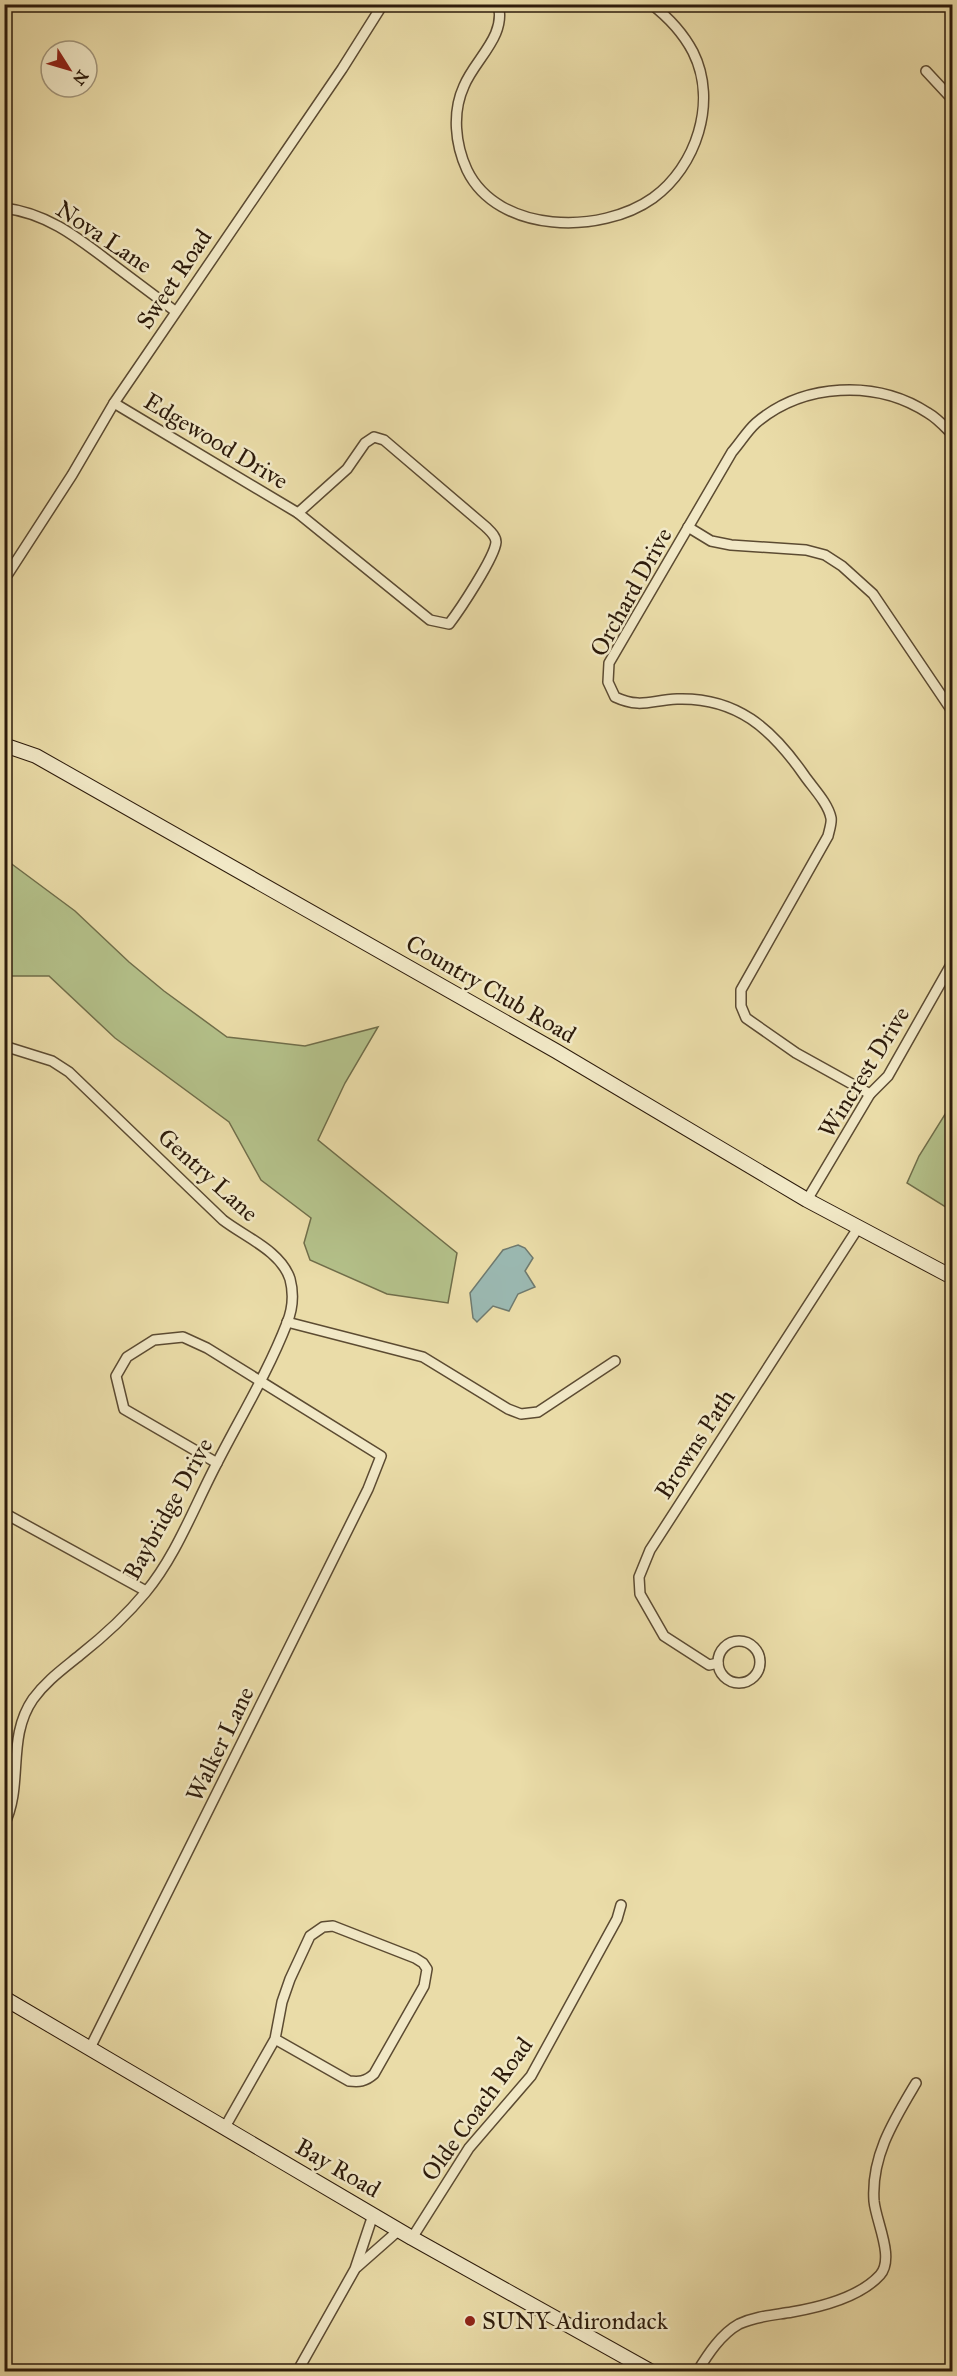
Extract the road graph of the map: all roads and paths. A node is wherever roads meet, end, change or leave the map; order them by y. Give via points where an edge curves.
1 (383, 4) edge
2 (498, 4) edge
3 (651, 4) edge
4 (927, 71) dead end
5 (952, 99) edge
6 (4, 208) edge
7 (175, 311) junction
8 (114, 403) junction
9 (952, 434) edge
10 (298, 513) junction
11 (688, 527) junction
12 (4, 580) edge
13 (952, 711) edge
14 (4, 745) edge
15 (952, 963) edge
16 (4, 1046) edge
17 (870, 1094) junction
18 (807, 1200) junction
19 (858, 1228) junction
20 (952, 1277) edge
21 (287, 1322) junction
22 (615, 1361) dead end
23 (260, 1382) junction
24 (217, 1463) junction
25 (4, 1514) edge
26 (146, 1592) junction
27 (718, 1663) junction
28 (4, 1825) edge
29 (621, 1905) dead end
30 (4, 1998) edge
31 (275, 2039) junction
32 (90, 2048) junction
33 (916, 2083) dead end
34 (225, 2127) junction
35 (373, 2215) junction
36 (399, 2230) junction
37 (412, 2238) junction
38 (355, 2269) junction
39 (297, 2372) edge
40 (652, 2372) edge
41 (697, 2372) edge

1 - 7 street, Sweet Road
2 - 3 street via 497,32 461,93 457,141 468,171 485,195 511,211 544,222 586,222 626,213 653,198 679,174 695,145 703,111 702,80 693,52 670,19
4 - 5 street
6 - 7 street, Nova Lane via 24,210 52,221
7 - 8 street, Sweet Road
8 - 10 street, Edgewood Drive
8 - 12 street, Sweet Road
9 - 11 street, Orchard Drive via 928,413 890,395 851,388 812,395 780,407 755,424 732,452
10 - 10 street, Edgewood Drive via 430,620 449,624 496,544 486,526 384,440 374,437 365,443 347,469
11 - 13 street via 711,541 806,550 825,555 842,566 873,594
11 - 17 street, Orchard Drive via 609,663 608,682 615,697 630,704 701,699 734,709 764,727 784,746 825,805 831,819 828,836 741,990 741,1006 746,1018 796,1053
14 - 18 street, Country Club Road via 65,772 556,1051
15 - 17 street, Wincrest Drive via 888,1076
16 - 21 street, Gentry Lane via 52,1061 69,1072 223,1220 282,1262 294,1298
17 - 18 street, Wincrest Drive
18 - 19 street, Country Club Road
19 - 20 street, Country Club Road
19 - 27 street, Browns Path via 650,1550 639,1577 640,1594 664,1636 709,1665
21 - 22 street via 423,1358 521,1414 538,1412
21 - 23 street, Gentry Lane
23 - 24 street, Baybridge Drive
23 - 24 street via 183,1337 154,1340 127,1357 121,1366 116,1376 124,1409
23 - 32 street, Walker Lane via 381,1456
24 - 26 street, Baybridge Drive via 161,1572
25 - 26 street
26 - 28 street, Baybridge Drive via 120,1622 45,1683 32,1700 15,1749 14,1796
27 - 27 street, Browns Path via 725,1677 740,1683 755,1676 760,1660 753,1646 738,1641 723,1647
29 - 37 street, Olde Coach Road via 531,2076 469,2148
30 - 32 street, Bay Road
31 - 31 street via 290,1978 310,1936 323,1927 333,1926 415,1958 427,1969 424,1986 368,2080 349,2081
31 - 34 street
32 - 34 street, Bay Road
33 - 41 street via 877,2160 874,2199 887,2260 885,2268 872,2282 834,2301 739,2324 725,2334
34 - 35 street, Bay Road
35 - 36 street, Bay Road
35 - 38 street
36 - 37 street, Bay Road
36 - 38 street
37 - 40 street, Bay Road
38 - 39 street

